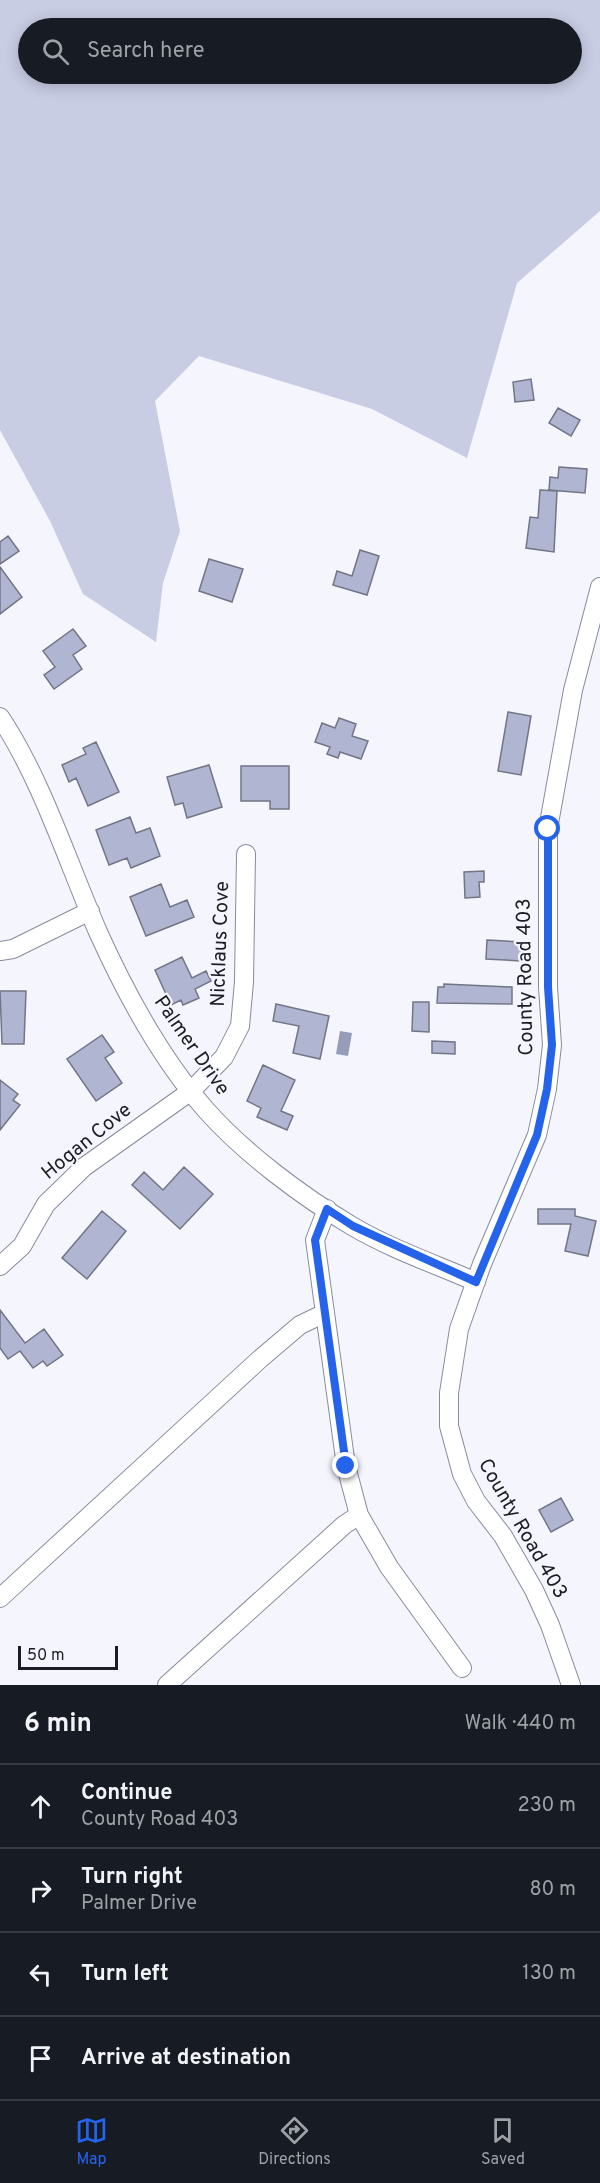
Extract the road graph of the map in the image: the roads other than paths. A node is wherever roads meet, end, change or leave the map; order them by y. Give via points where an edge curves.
1 (600, 587) edge
2 (0, 717) edge
3 (246, 854) dead end
4 (90, 911) junction
5 (0, 951) edge
6 (191, 1091) junction
7 (327, 1209) junction
8 (0, 1266) edge
9 (476, 1282) junction
10 (325, 1313) junction
11 (359, 1515) junction
12 (0, 1598) edge
13 (462, 1668) dead end
14 (167, 1685) edge
15 (571, 1685) edge

1 - 9 street, County Road 403 via 573,690 548,829 552,1045 547,1089 537,1135
2 - 4 street, Palmer Drive via 39,793
3 - 6 street, Nicklaus Cove via 240,1026 224,1057
4 - 5 street via 13,949
4 - 6 street, Palmer Drive via 141,1016
6 - 7 street, Palmer Drive via 238,1140
6 - 8 street, Hogan Cove via 84,1167 46,1204 22,1246
7 - 9 street, Palmer Drive via 353,1226
7 - 10 street via 315,1240
9 - 15 street, County Road 403 via 459,1329 452,1368 449,1426 453,1448 476,1501 503,1536 534,1590
10 - 11 street via 346,1466
10 - 12 street via 300,1325 260,1359
11 - 13 street via 389,1567
11 - 14 street

